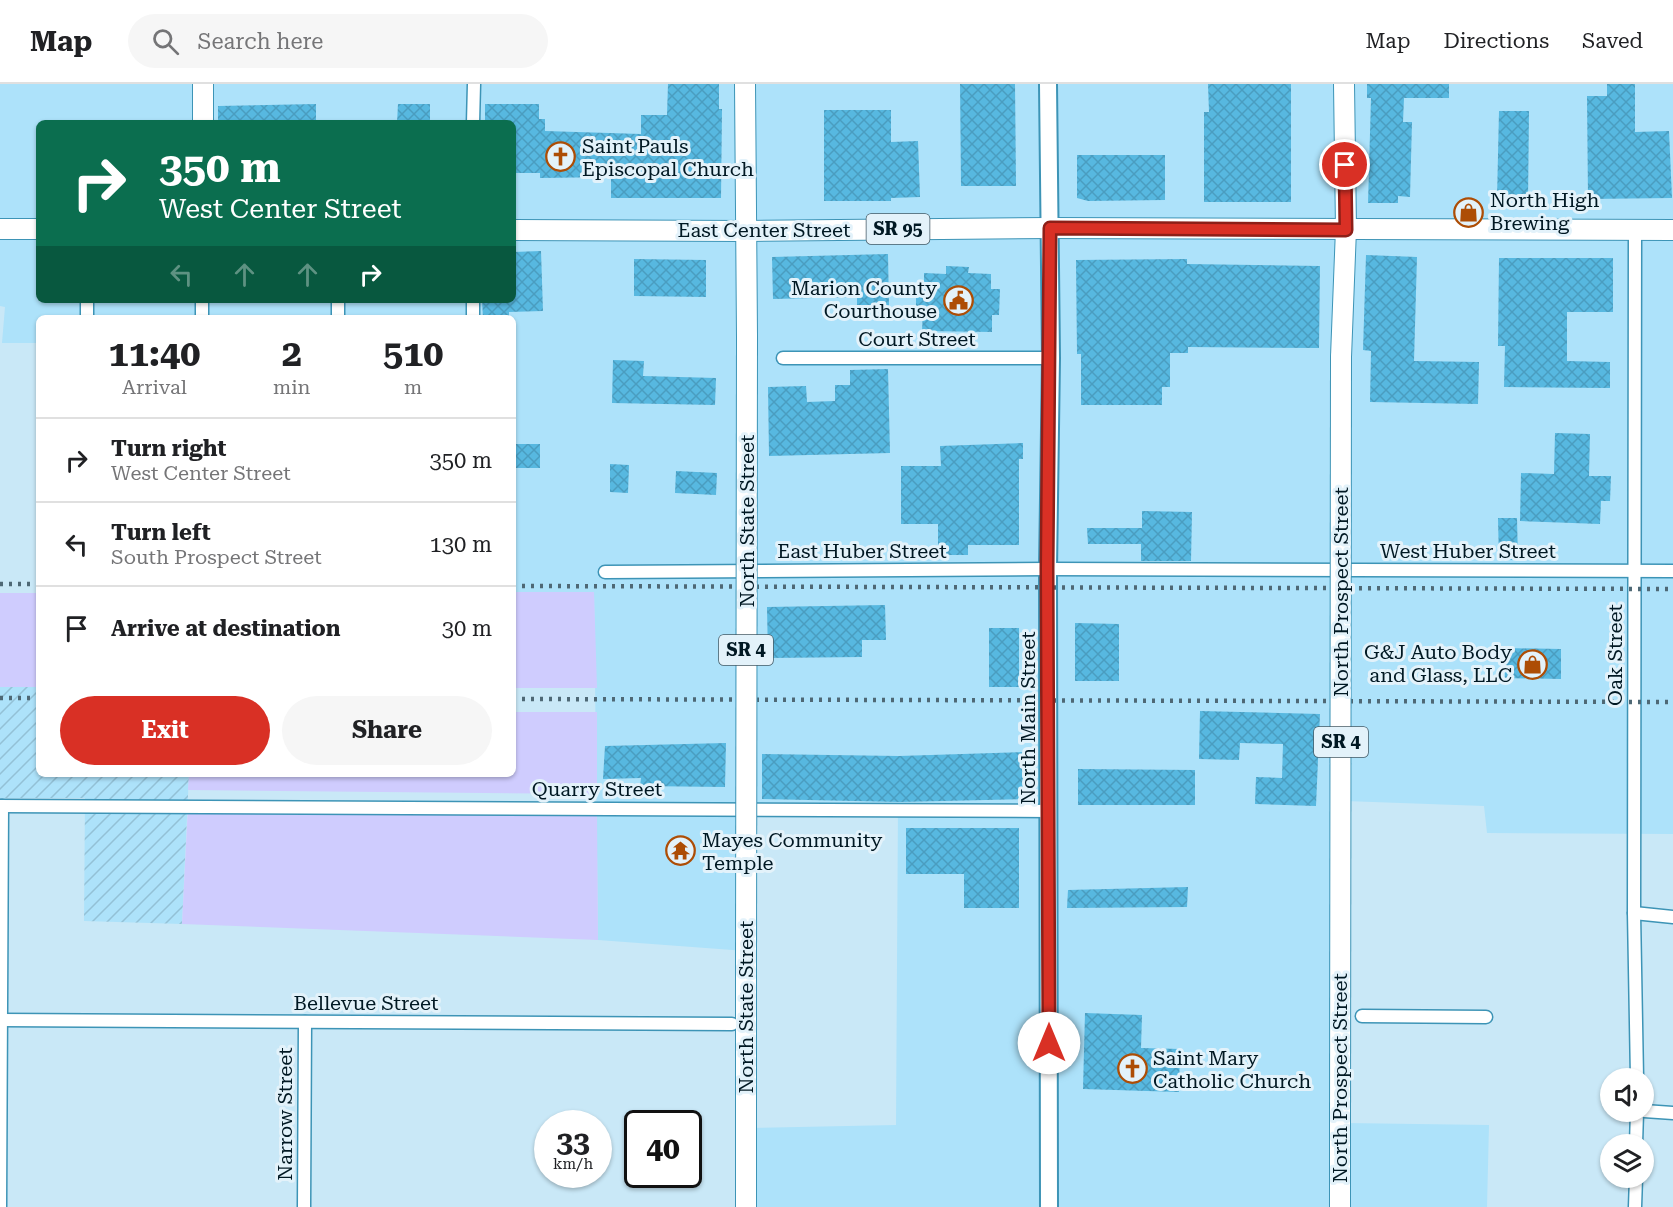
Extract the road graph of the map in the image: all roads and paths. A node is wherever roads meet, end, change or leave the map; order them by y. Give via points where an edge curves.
1 (203, 84) edge
2 (474, 84) edge
3 (745, 84) edge
4 (1048, 84) edge
5 (1344, 84) edge
6 (203, 120) edge
7 (473, 120) edge
8 (1050, 228) junction
9 (0, 229) edge
10 (36, 229) edge
11 (516, 230) edge
12 (1346, 230) junction
13 (1673, 230) edge
14 (746, 231) junction
15 (1635, 231) junction
16 (783, 358) dead end
17 (1051, 358) junction
18 (1047, 569) junction
19 (1673, 571) edge
20 (605, 572) dead end
21 (1634, 572) junction
22 (1, 806) edge
23 (1050, 811) junction
24 (1634, 914) junction
25 (1673, 917) edge
26 (1362, 1016) dead end
27 (1486, 1017) dead end
28 (1, 1020) edge
29 (305, 1022) junction
30 (732, 1024) dead end
31 (1636, 1068) edge
32 (1654, 1112) edge
33 (1673, 1113) edge
34 (1636, 1188) edge
35 (0, 1207) edge
36 (304, 1207) edge
37 (746, 1207) edge
38 (1049, 1207) edge
39 (1340, 1207) edge
40 (1635, 1207) edge

1 - 6 main road
2 - 7 street
3 - 14 main road, SR 4
4 - 8 street, North Main Street
5 - 12 main road, SR 4
8 - 12 main road, SR 95
8 - 14 main road, East Center Street / SR 95
8 - 17 street, North Main Street
9 - 10 main road
11 - 14 main road, East Center Street / SR 95
12 - 15 main road, SR 95
12 - 39 main road, North Prospect Street / SR 4, bridge via 1341,357
13 - 15 main road, SR 95
14 - 37 main road, North State Street / SR 4, bridge
15 - 21 street, Oak Street
16 - 17 street, Court Street
17 - 18 street, North Main Street
18 - 20 street, East Huber Street
18 - 21 street, West Huber Street
18 - 23 street, North Main Street
19 - 21 street, West Huber Street
21 - 24 street, Oak Street
22 - 23 street, Quarry Street
22 - 28 street
23 - 38 street, North Main Street
24 - 25 street
24 - 31 street, Oak Street
26 - 27 street
28 - 29 street, Bellevue Street
28 - 35 street
29 - 30 street, Bellevue Street
29 - 36 street, Narrow Street
32 - 33 street
34 - 40 street

